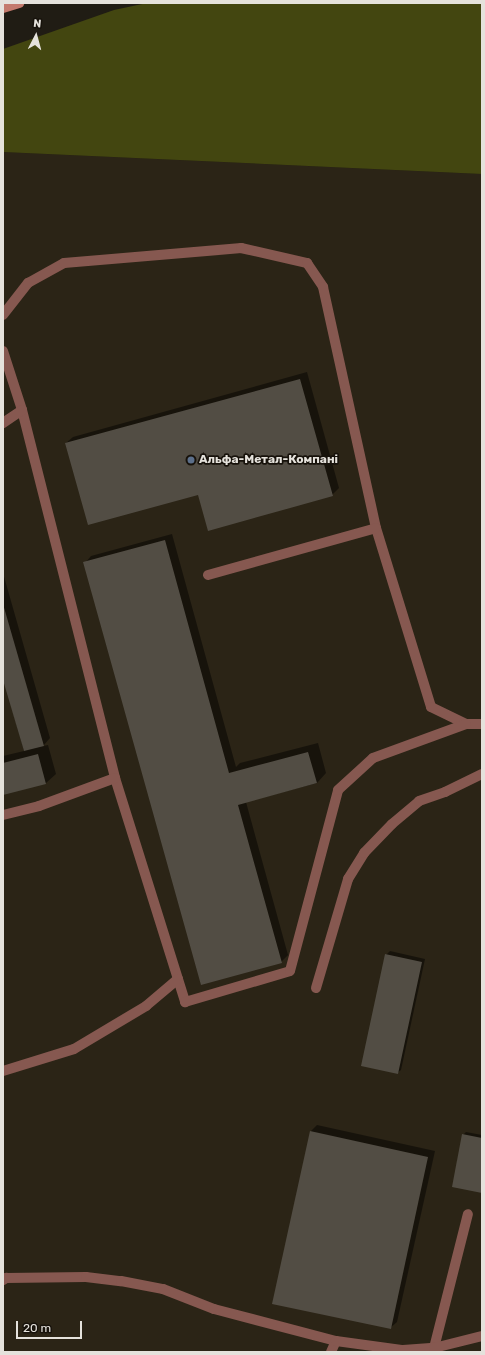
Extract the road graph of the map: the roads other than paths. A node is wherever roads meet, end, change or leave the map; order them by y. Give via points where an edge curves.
1 (19, 3) edge
2 (3, 8) edge
3 (3, 315) edge
4 (3, 352) edge
5 (22, 410) junction
6 (3, 423) edge
7 (376, 528) junction
8 (208, 575) dead end
9 (466, 724) junction
10 (482, 724) edge
11 (482, 774) edge
12 (115, 778) junction
13 (3, 815) edge
14 (178, 979) junction
15 (316, 988) dead end
16 (3, 1071) edge
17 (468, 1214) dead end
18 (3, 1280) edge
19 (482, 1336) edge
20 (336, 1341) junction
21 (434, 1348) junction
22 (331, 1352) edge

1 - 2 main road
3 - 7 lane via 28,282 64,263 241,248 307,263 323,287
4 - 5 lane
5 - 6 lane
5 - 12 lane
7 - 8 lane
7 - 9 lane via 431,707
9 - 10 lane
9 - 14 lane via 373,758 338,790 290,971 185,1002
11 - 15 lane via 419,801 392,824 364,854 348,879
12 - 13 lane via 39,806
12 - 14 lane
14 - 16 lane via 146,1006 74,1049
17 - 21 lane
18 - 20 lane via 86,1277 121,1281 163,1289 214,1309
19 - 21 lane
20 - 21 lane via 403,1350
20 - 22 lane

